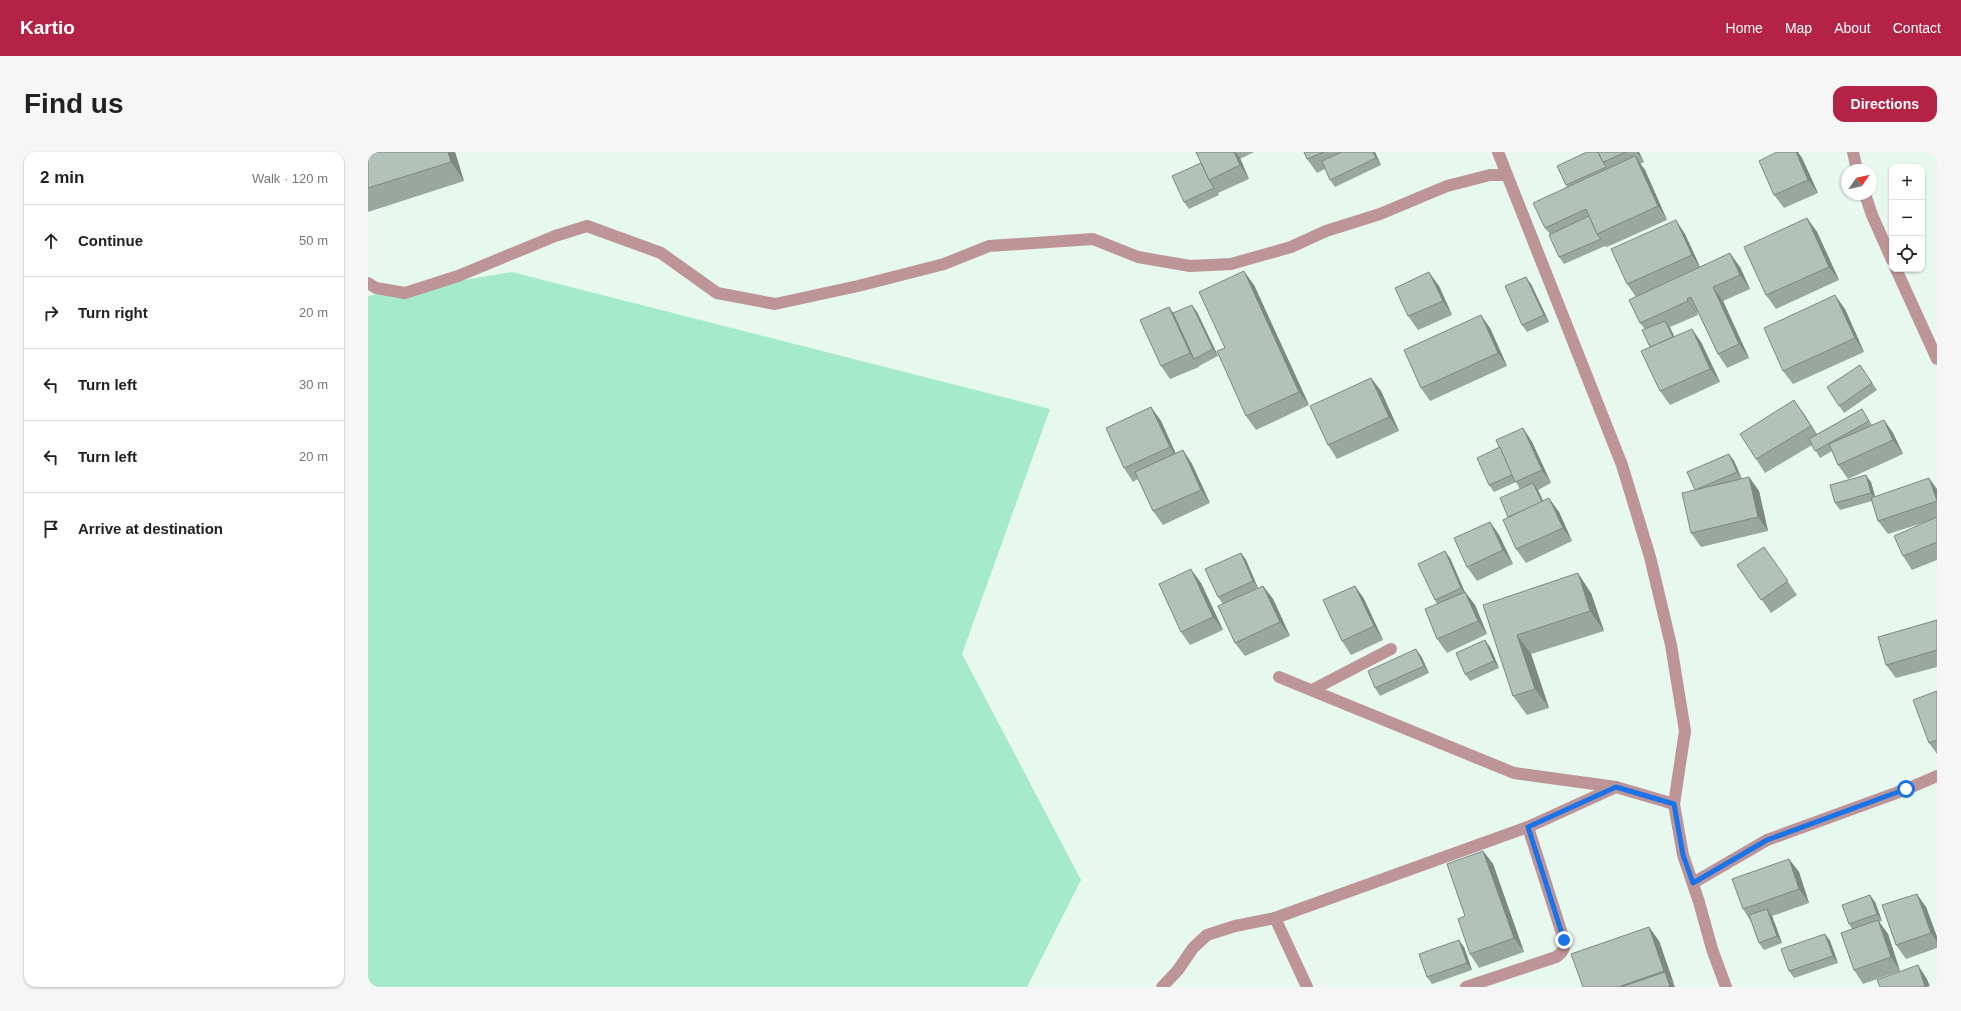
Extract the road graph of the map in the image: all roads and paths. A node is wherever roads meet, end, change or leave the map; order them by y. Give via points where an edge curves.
1 (1498, 152) edge
2 (1853, 152) edge
3 (1856, 164) edge
4 (1507, 175) junction
5 (1867, 200) edge
6 (1889, 253) edge
7 (1897, 272) edge
8 (368, 283) edge
9 (1937, 359) edge
10 (1391, 649) dead end
11 (1279, 677) dead end
12 (1312, 690) junction
13 (1937, 776) edge
14 (1616, 787) junction
15 (1674, 804) junction
16 (1528, 827) junction
17 (1693, 883) junction
18 (1275, 918) junction
19 (1162, 987) edge
20 (1307, 987) edge
21 (1466, 987) edge
22 (1726, 987) edge

1 - 4 street
2 - 3 street
4 - 8 street via 1490,175 1447,186 1380,214 1326,231 1291,247 1231,264 1190,266 1138,257 1093,239 989,246 944,264 775,304 717,293 661,253 587,226 555,236 458,276 405,293 376,288
4 - 15 street via 1622,465 1650,557 1671,646 1685,731
5 - 6 street
7 - 9 street
10 - 12 street
11 - 12 street
12 - 14 street via 1514,773
13 - 17 street via 1767,840
14 - 15 street
14 - 16 street
15 - 17 street via 1683,855
16 - 18 street
16 - 21 street via 1564,940 1562,953
17 - 22 street
18 - 19 street via 1207,935 1192,948 1178,970
18 - 20 street

